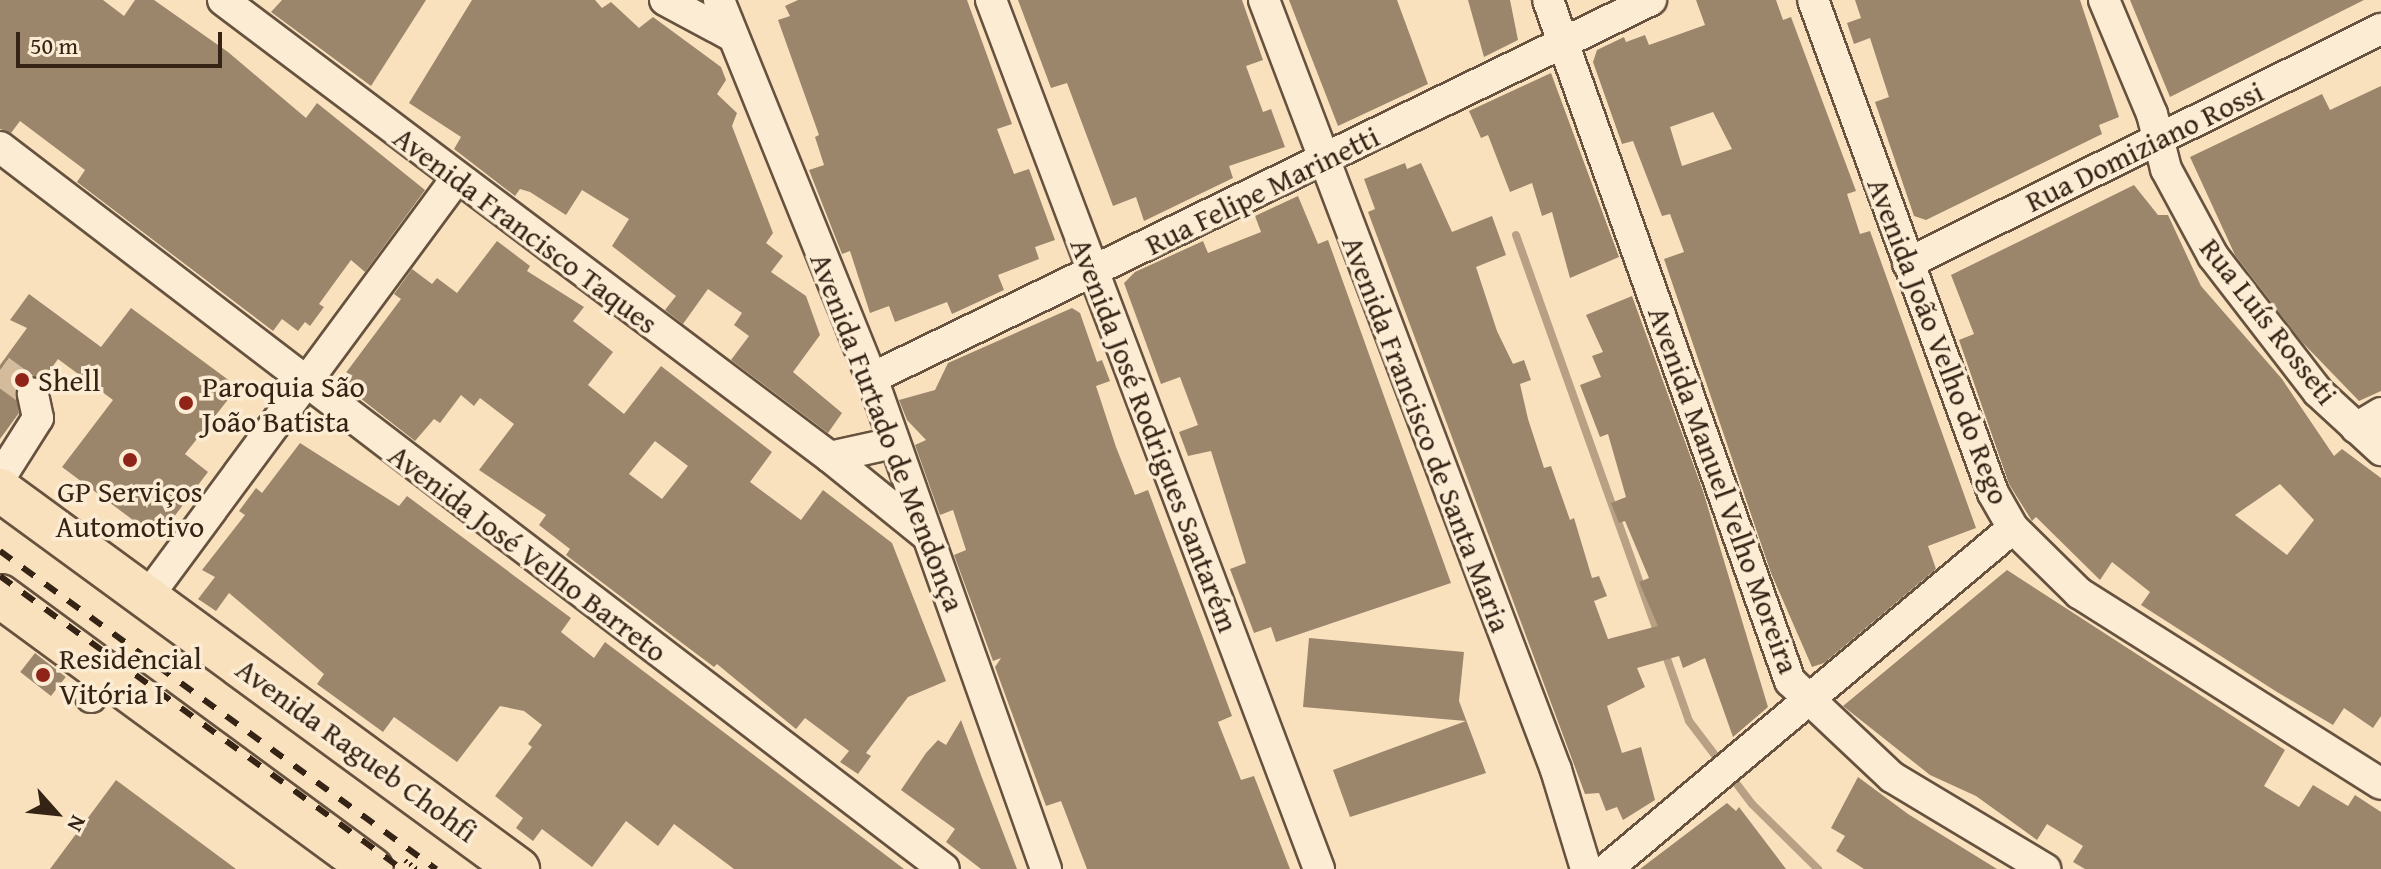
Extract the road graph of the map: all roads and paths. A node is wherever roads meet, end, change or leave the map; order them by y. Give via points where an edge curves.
1 (223, 0) edge
2 (665, 0) edge
3 (719, 0) edge
4 (991, 0) edge
5 (1264, 0) edge
6 (1548, 0) edge
7 (1651, 0) edge
8 (1813, 0) edge
9 (2104, 0) edge
10 (2381, 29) edge
11 (732, 36) junction
12 (1563, 42) junction
13 (2159, 138) junction
14 (0, 147) edge
15 (1322, 160) junction
16 (456, 179) junction
17 (1908, 263) junction
18 (1093, 273) junction
19 (872, 378) junction
20 (307, 386) junction
21 (33, 394) dead end
22 (2369, 421) edge
23 (892, 437) junction
24 (2381, 450) edge
25 (830, 457) junction
26 (0, 478) edge
27 (0, 490) edge
28 (2013, 528) junction
29 (926, 535) junction
30 (0, 596) edge
31 (148, 596) junction
32 (1808, 702) junction
33 (2381, 784) edge
34 (371, 869) edge
35 (518, 869) edge
36 (944, 869) edge
37 (1046, 869) edge
38 (1319, 869) edge
39 (1586, 869) edge
40 (1607, 869) edge
41 (2045, 869) edge

1 - 16 street, Avenida Francisco Taques
2 - 11 street
3 - 11 street, Avenida Furtado de Mendonça
4 - 18 street, Avenida José Rodrigues Santarém
5 - 15 street, Avenida Francisco de Santa Maria
6 - 12 street, Avenida Manuel Velho Moreira
7 - 12 street, Rua Felipe Marinetti
8 - 17 street, Avenida João Velho do Rego
9 - 13 street, Rua Luís Rosseti
10 - 13 street, Rua Domiziano Rossi
11 - 19 street, Avenida Furtado de Mendonça
12 - 15 street, Rua Felipe Marinetti
12 - 32 street, Avenida Manuel Velho Moreira via 1790,681
13 - 17 street, Rua Domiziano Rossi
13 - 22 street, Rua Luís Rosseti via 2166,169 2213,256 2318,392
14 - 20 street, Avenida José Velho Barreto
15 - 18 street, Rua Felipe Marinetti
15 - 39 street, Avenida Francisco de Santa Maria via 1556,770
16 - 20 street
16 - 25 street, Avenida Francisco Taques
17 - 28 street, Avenida João Velho do Rego via 1993,493
18 - 19 street, Rua Felipe Marinetti
18 - 38 street, Avenida José Rodrigues Santarém
19 - 23 street, Avenida Furtado de Mendonça
20 - 31 street
20 - 36 street, Avenida José Velho Barreto
21 - 26 street via 38,418
22 - 24 street, Rua Luís Rosseti
23 - 25 street via 884,445
23 - 29 street, Avenida Furtado de Mendonça
25 - 29 street, Avenida Francisco Taques
27 - 31 highway, Avenida Ragueb Chohfi
28 - 32 street
28 - 33 street, Avenida João Velho do Rego via 2079,593
29 - 37 street, Avenida Furtado de Mendonça
30 - 34 highway via 99,685
31 - 35 highway, Avenida Ragueb Chohfi
32 - 40 street
32 - 41 street, Avenida Manuel Velho Moreira via 1892,777

